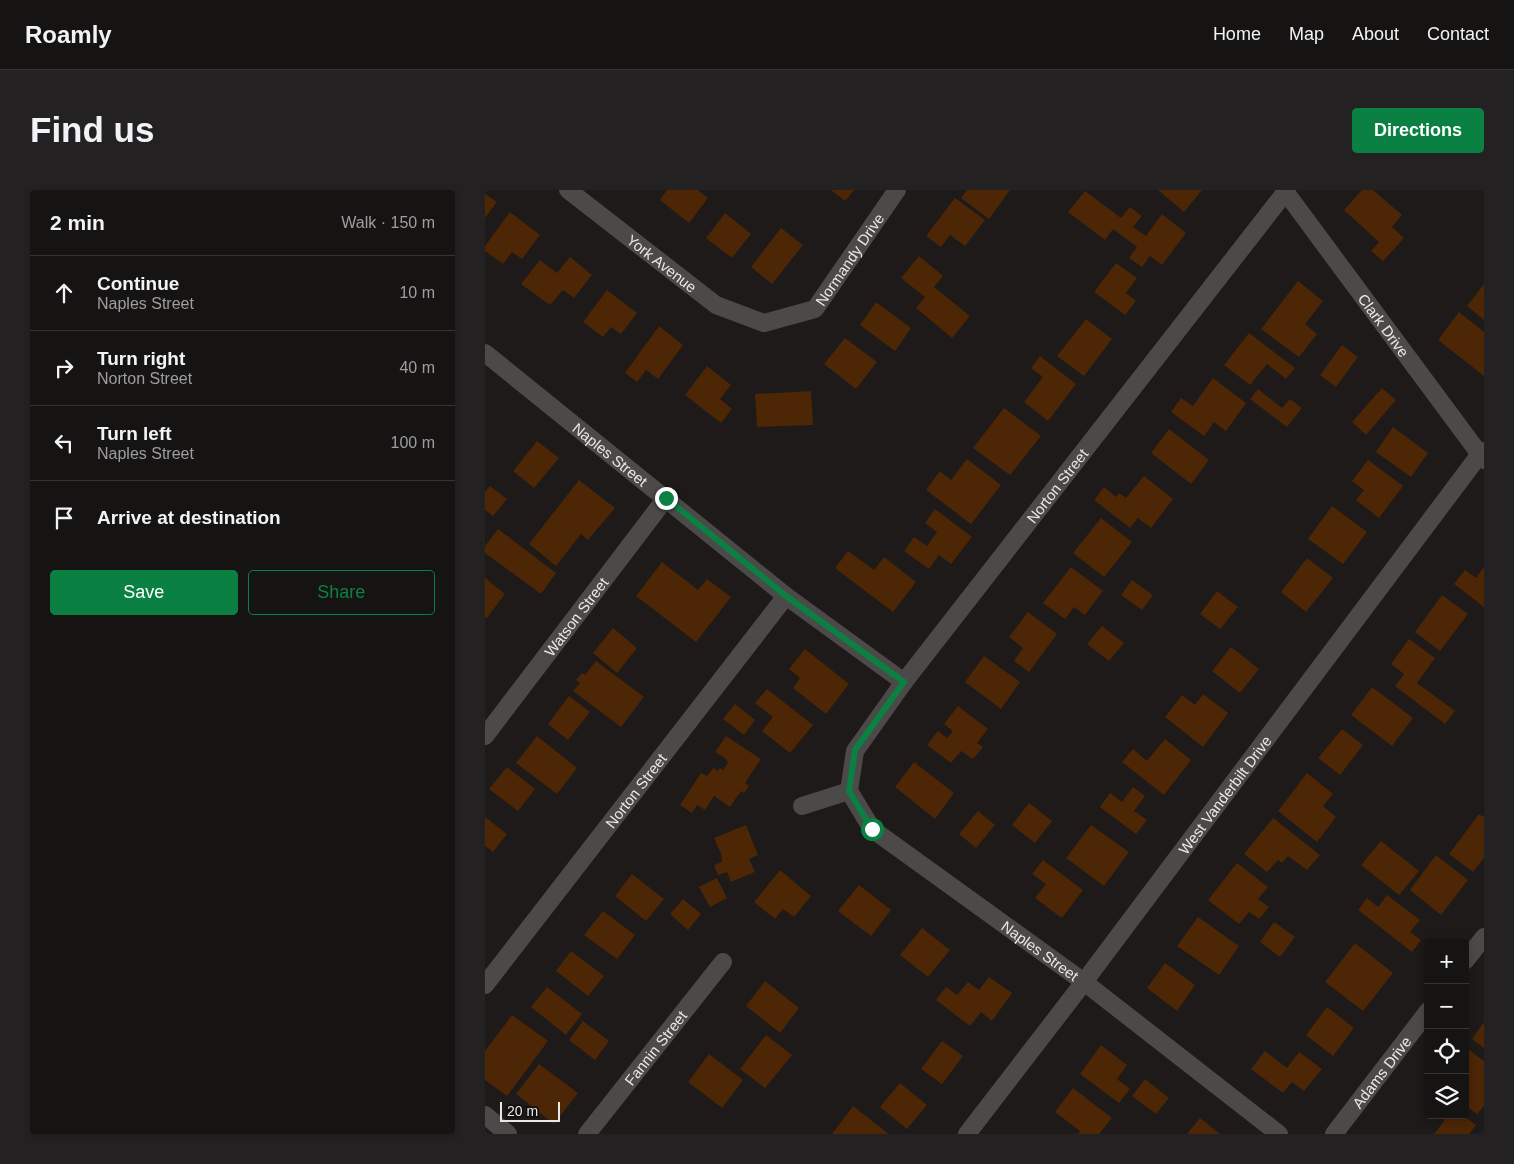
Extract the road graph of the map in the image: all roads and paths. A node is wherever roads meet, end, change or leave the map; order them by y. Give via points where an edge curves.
1 (568, 190) edge
2 (897, 190) edge
3 (1286, 191) edge
4 (764, 323) joint
5 (485, 353) edge
6 (1483, 455) edge
7 (666, 498) junction
8 (786, 596) junction
9 (904, 682) junction
10 (485, 736) edge
11 (849, 791) junction
12 (802, 806) dead end
13 (1484, 937) edge
14 (1469, 957) edge
15 (723, 962) dead end
16 (1084, 982) junction
17 (485, 985) edge
18 (1424, 1016) edge
19 (485, 1115) edge
20 (508, 1134) edge
21 (587, 1134) edge
22 (967, 1134) edge
23 (1279, 1134) edge
24 (1334, 1134) edge

1 - 4 street, York Avenue via 716,305
2 - 4 street, Normandy Drive via 815,309
3 - 6 street, Clark Drive
3 - 9 street, Norton Street
5 - 7 street, Naples Street
6 - 16 street, West Vanderbilt Drive
7 - 8 street, Naples Street
7 - 10 street, Watson Street
8 - 9 street, Naples Street
8 - 17 street, Norton Street
9 - 11 street, Norton Street via 855,750
11 - 12 street
11 - 16 street, Naples Street via 872,829
13 - 14 street
15 - 21 street, Fannin Street
16 - 22 street, West Vanderbilt Drive
16 - 23 street, Naples Street
18 - 24 street, Adams Drive
19 - 20 street

